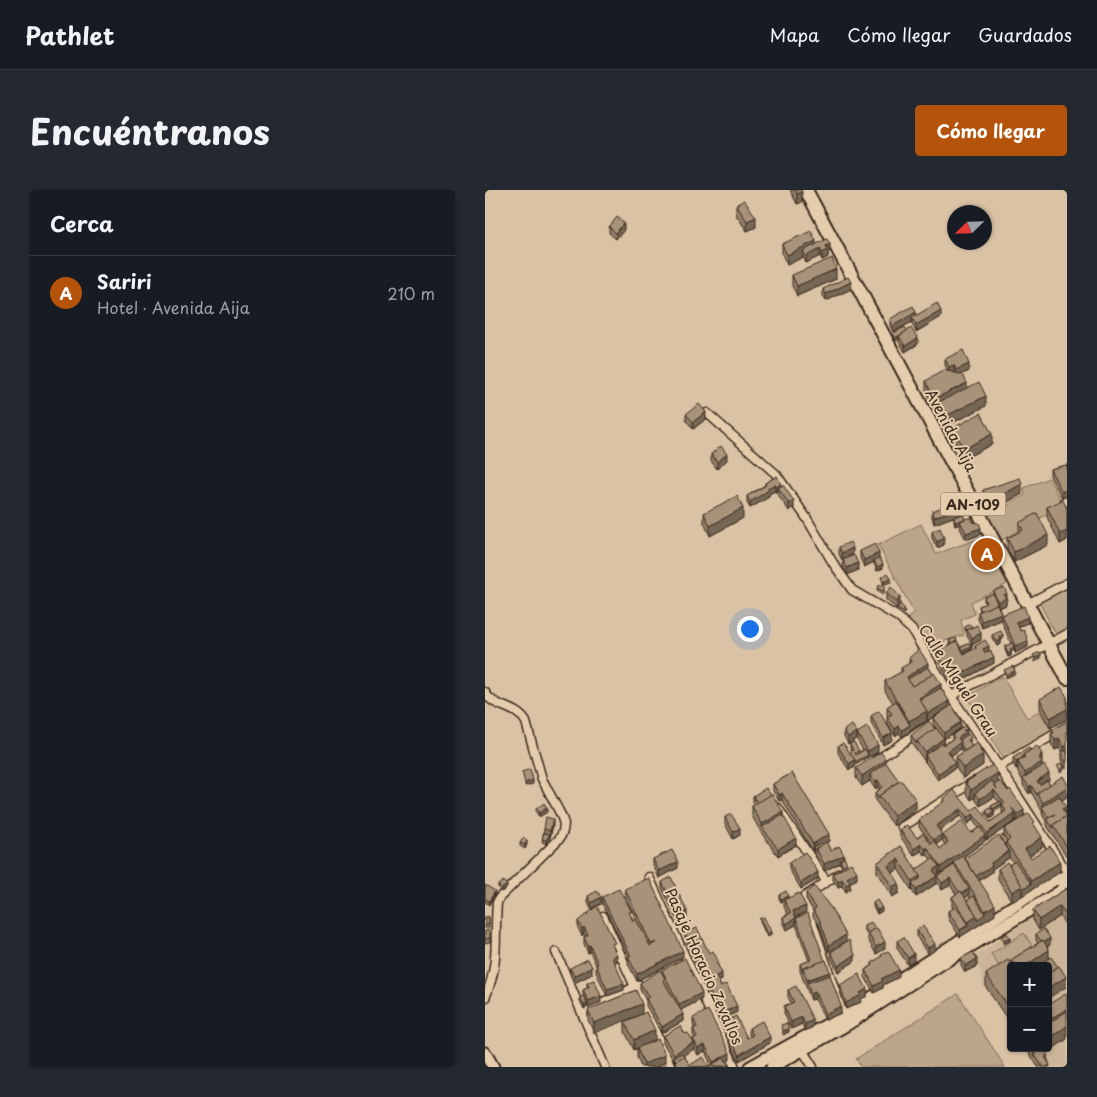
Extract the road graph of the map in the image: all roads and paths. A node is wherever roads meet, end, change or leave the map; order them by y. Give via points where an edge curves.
1 (806, 190) edge
2 (707, 413) edge
3 (1067, 583) edge
4 (1027, 604) junction
5 (1067, 634) edge
6 (1049, 645) junction
7 (1067, 678) edge
8 (485, 692) edge
9 (951, 696) junction
10 (958, 706) junction
11 (1067, 727) edge
12 (868, 765) edge
13 (999, 767) junction
14 (991, 771) edge
15 (983, 776) edge
16 (772, 798) edge
17 (1032, 818) junction
18 (1024, 823) edge
19 (902, 827) edge
20 (846, 869) edge
21 (1067, 876) edge
22 (649, 877) edge
23 (826, 882) junction
24 (603, 916) edge
25 (556, 952) dead end
26 (688, 962) junction
27 (679, 966) edge
28 (644, 983) edge
29 (635, 988) junction
30 (485, 998) edge
31 (581, 1012) junction
32 (845, 1021) junction
33 (803, 1050) junction
34 (485, 1053) edge
35 (493, 1067) edge
36 (605, 1067) edge
37 (671, 1067) edge
38 (735, 1067) edge
39 (750, 1067) edge
40 (772, 1067) edge
41 (813, 1067) edge

1 - 4 main road, Avenida Aija / AN-109
2 - 9 street, Calle MIguel Grau via 776,474 852,590 912,630
3 - 4 street
4 - 6 main road, Avenida Aija / AN-109
5 - 6 street
6 - 7 main road, Avenida Aija / AN-109
6 - 9 street
8 - 30 street via 492,702 522,715 542,779 564,824 560,838 499,898 496,960
9 - 10 street, Calle MIguel Grau
10 - 12 street
10 - 13 street, Calle MIguel Grau
11 - 13 street
13 - 14 street
13 - 17 street, Calle MIguel Grau
15 - 19 street
16 - 23 street
17 - 18 street
17 - 21 street, Calle MIguel Grau
20 - 23 street
21 - 32 main road via 1054,880
22 - 26 street, Pasaje Horacio Zevallos
23 - 32 street via 804,897
24 - 29 street
25 - 31 street
26 - 27 street
26 - 38 street, Pasaje Horacio Zevallos
28 - 29 street
29 - 31 street
29 - 37 street
31 - 36 street
32 - 33 main road
32 - 39 main road
33 - 40 main road
33 - 41 street
34 - 35 main road

